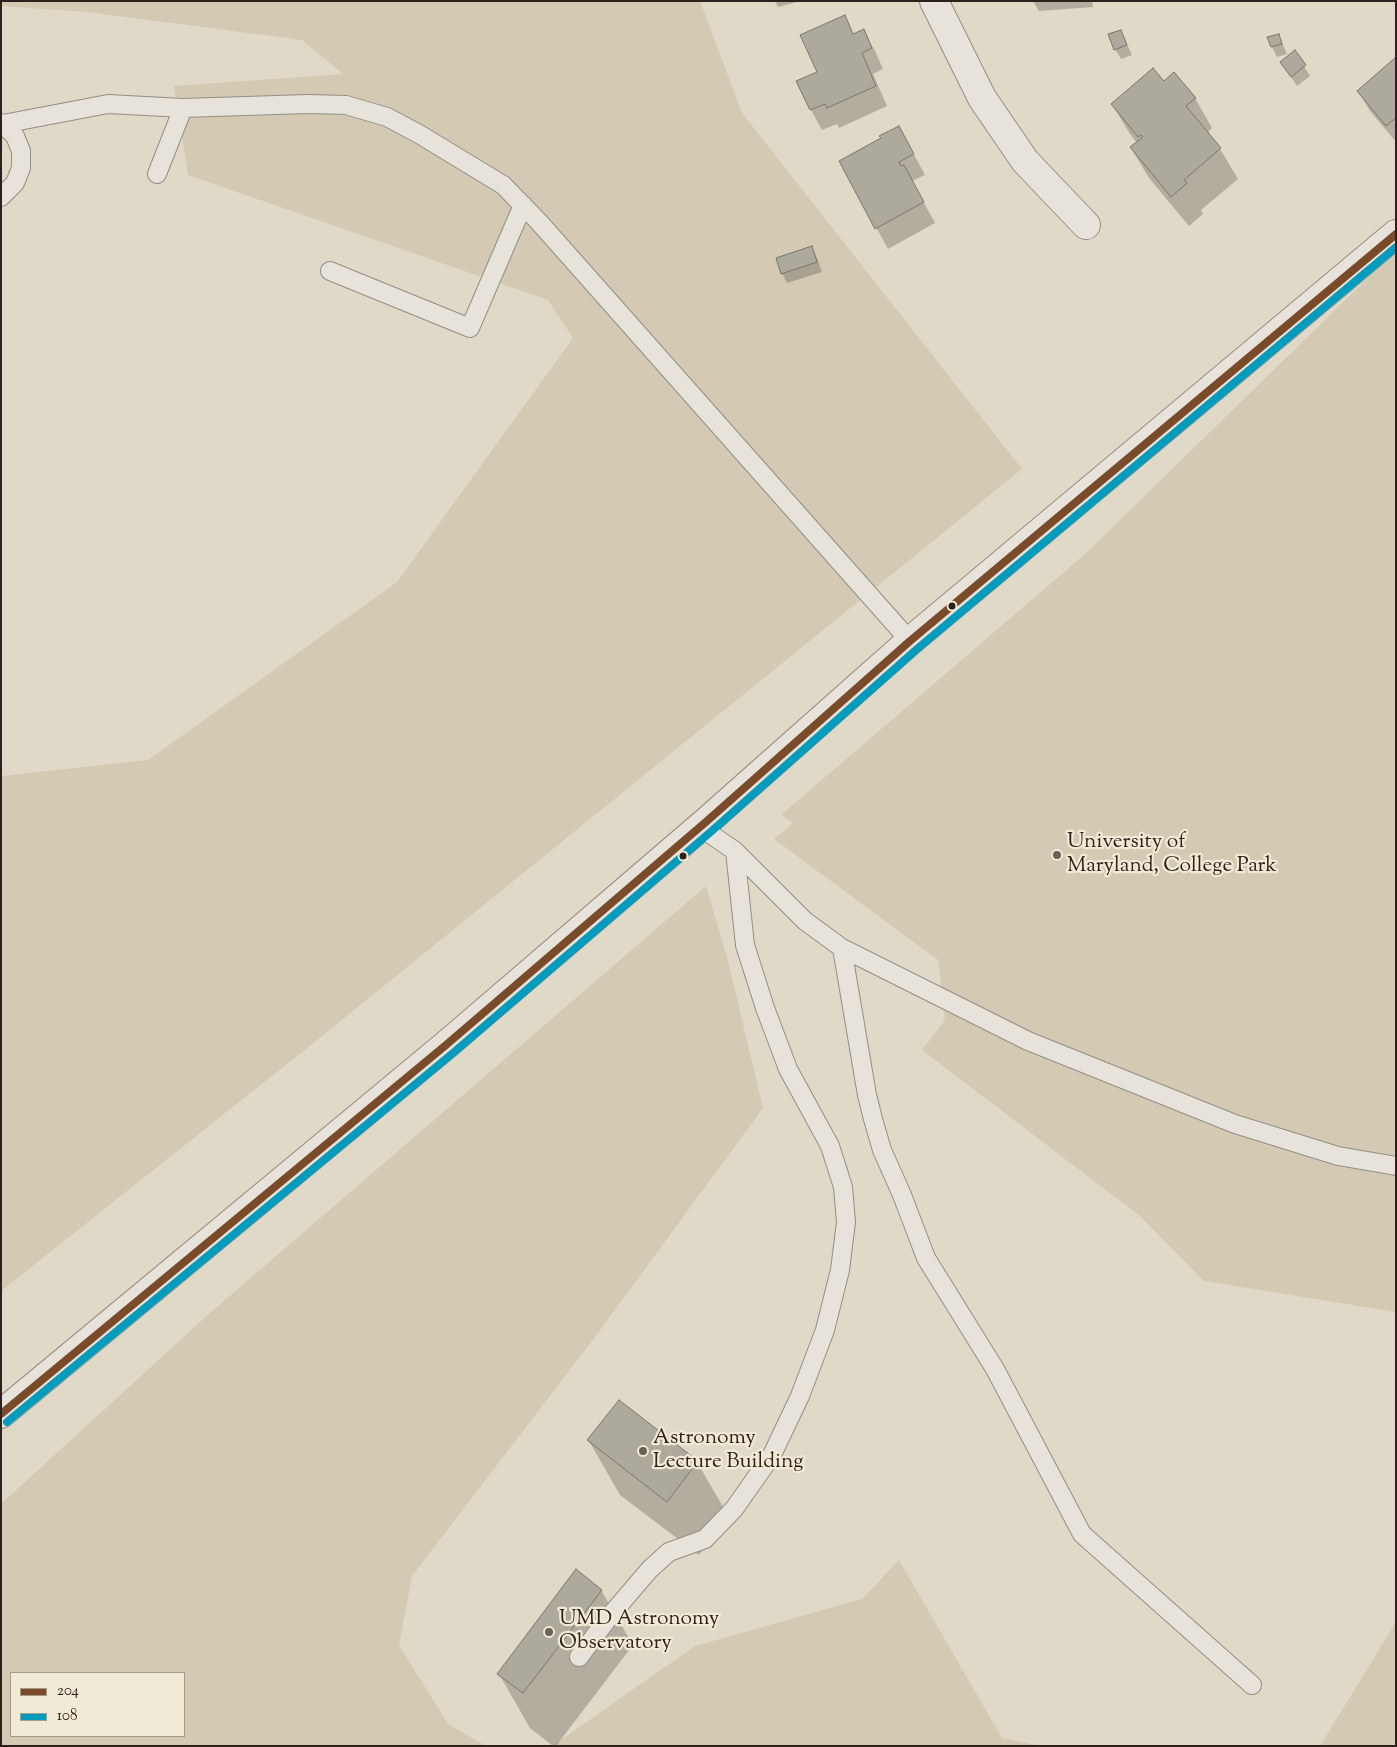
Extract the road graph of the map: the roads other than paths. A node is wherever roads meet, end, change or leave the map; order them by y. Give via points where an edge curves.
1 (934, 1) edge
2 (183, 108) junction
3 (2, 124) edge
4 (157, 174) dead end
5 (1, 197) edge
6 (523, 205) junction
7 (1086, 225) dead end
8 (1396, 234) edge
9 (330, 271) dead end
10 (910, 641) junction
11 (700, 827) junction
12 (735, 851) junction
13 (842, 948) junction
14 (1396, 1166) edge
15 (1, 1414) edge
16 (579, 1657) dead end
17 (1252, 1685) dead end

1 - 7 street via 982,98 1025,161
2 - 3 lane via 108,104
2 - 4 lane
2 - 6 lane via 346,105 387,117 419,134 503,185
3 - 5 lane via 15,136 21,151 21,168 15,183
6 - 9 lane via 470,328
6 - 10 lane
8 - 10 street
10 - 11 street
11 - 12 lane
11 - 15 street via 417,1069
12 - 13 lane via 805,922
12 - 16 lane via 745,945 750,963 788,1069 830,1146 843,1187 846,1222 840,1270 825,1330 800,1396 772,1455 734,1509 705,1539 669,1552 650,1569
13 - 14 lane via 1028,1041 1235,1124 1338,1156
13 - 17 lane via 872,1119 926,1258 995,1369 1082,1534

